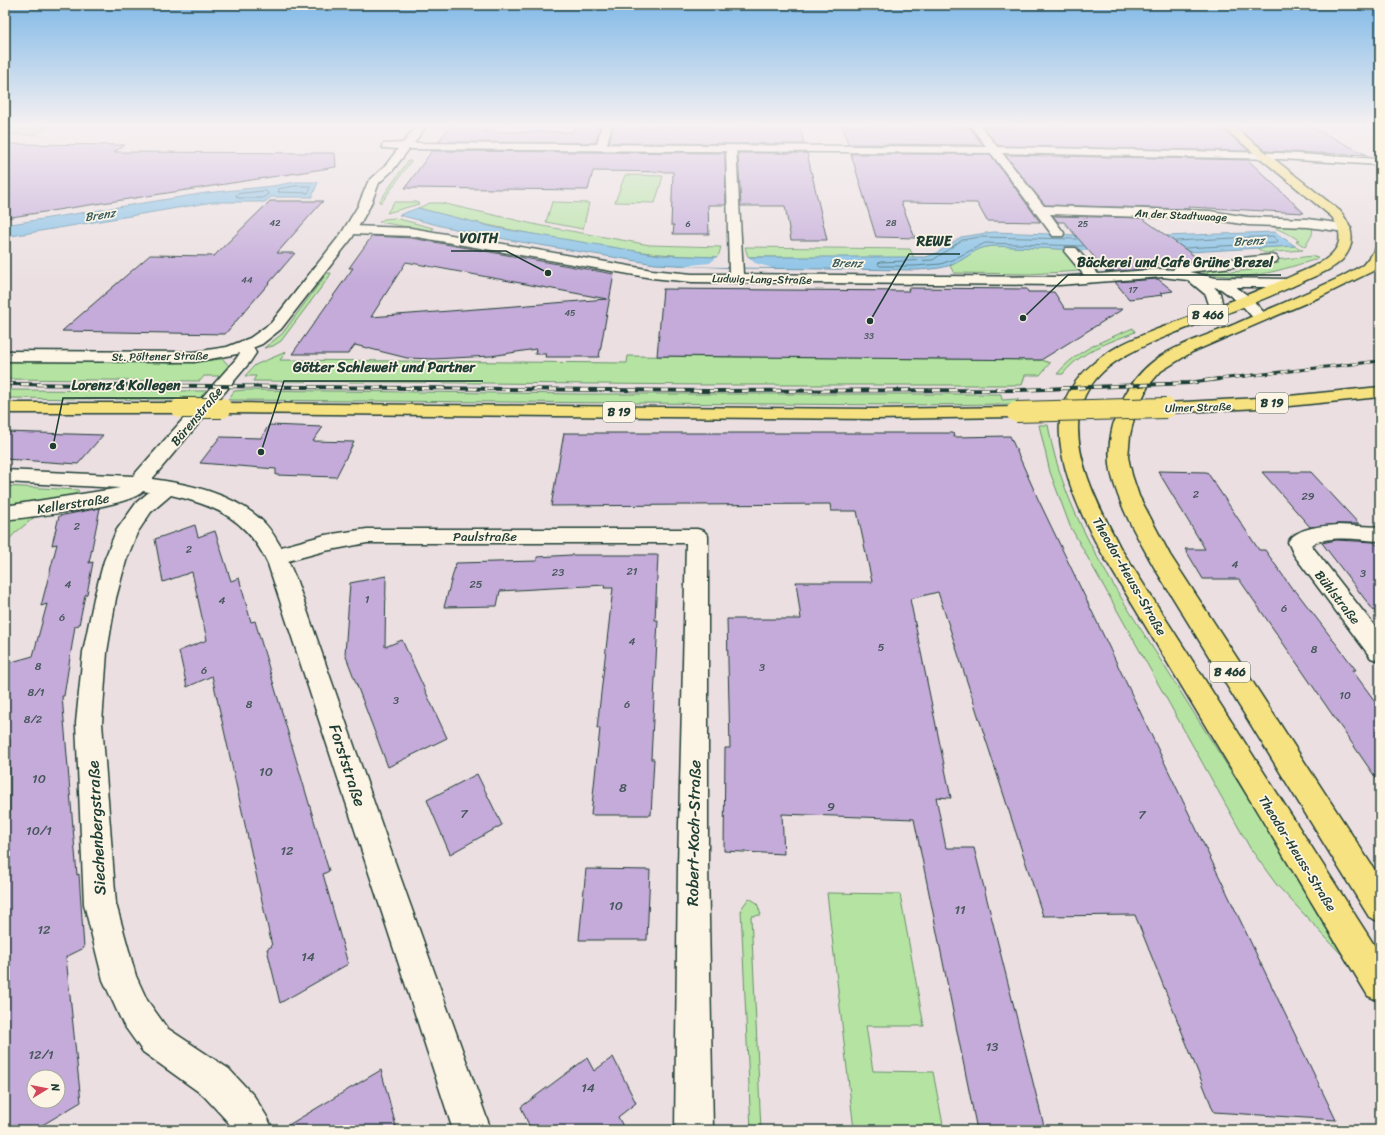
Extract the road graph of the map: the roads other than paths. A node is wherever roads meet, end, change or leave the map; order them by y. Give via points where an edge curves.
1 (373, 178) edge
2 (377, 178) edge
3 (732, 178) edge
4 (1015, 178) edge
5 (1291, 178) edge
6 (374, 182) junction
7 (1040, 210) junction
8 (1345, 228) junction
9 (351, 230) junction
10 (1058, 233) dead end
11 (1071, 251) dead end
12 (1379, 257) edge
13 (1271, 259) dead end
14 (736, 273) junction
15 (1182, 275) junction
16 (1095, 279) junction
17 (1210, 281) junction
18 (1288, 283) junction
19 (1253, 308) junction
20 (1217, 311) junction
21 (245, 346) junction
22 (5, 356) edge
23 (1379, 392) edge
24 (5, 408) edge
25 (5, 476) edge
26 (137, 484) junction
27 (166, 488) junction
28 (5, 513) edge
29 (1380, 534) edge
30 (697, 536) joint
31 (275, 557) junction
32 (1380, 651) edge
33 (1380, 906) edge
34 (1380, 984) edge
35 (254, 1130) edge
36 (472, 1130) edge
37 (694, 1130) edge

1 - 6 street, St. Pöltener Straße
2 - 6 street, St. Pöltener Straße
3 - 14 street
4 - 7 street
5 - 8 main road via 1341,219
6 - 9 street, St. Pöltener Straße
7 - 8 street, An der Stadtwaage via 1210,215 1248,221 1308,223
7 - 10 street
8 - 18 main road, Theodor-Heuss-Straße / B 466 via 1346,244 1336,258
9 - 14 street, Ludwig-Lang-Straße via 411,232 660,275
9 - 21 street, St. Pöltener Straße via 276,326
11 - 16 street
12 - 19 main road, Theodor-Heuss-Straße / B 466 via 1368,268 1346,280
13 - 15 street, Ludwig-Lang-Straße via 1192,267 1183,269
14 - 16 street, Ludwig-Lang-Straße via 1059,281
15 - 16 street, Ludwig-Lang-Straße via 1148,272
15 - 17 street, Ludwig-Lang-Straße
15 - 20 street, Ludwig-Lang-Straße via 1202,284 1213,293
17 - 18 street, Ludwig-Lang-Straße
17 - 19 street, Ludwig-Lang-Straße via 1233,290
18 - 19 main road, Theodor-Heuss-Straße / B 466
19 - 20 main road, Theodor-Heuss-Straße / B 466
19 - 33 main road, Theodor-Heuss-Straße / B 466 via 1155,368 1147,376 1129,404 1123,422 1119,457 1123,479 1134,508 1167,570
20 - 34 main road, Theodor-Heuss-Straße / B 466 via 1136,344 1108,359 1094,371 1083,384 1070,414 1074,460 1094,517 1112,552
21 - 22 street, St. Pöltener Straße via 194,357
21 - 26 street, Bärenstraße via 248,353 242,362
23 - 24 main road, Ulmer Straße / B 19, bridge via 1279,402 1166,408 866,414
25 - 26 street, Forststraße
26 - 27 street, Forststraße
26 - 28 street, Kellerstraße via 127,493 109,498
27 - 31 street, Forststraße via 201,496 231,508 259,530
27 - 35 street, Siechenbergstraße via 144,507 127,531 115,561 105,598 95,652 89,723 100,904 120,980 135,1012 155,1040 216,1082 241,1109
29 - 32 street, Bühlstraße via 1320,533 1299,542 1302,550
30 - 31 street, Paulstraße via 367,536 325,543
30 - 37 street, Robert-Koch-Straße via 693,890
31 - 36 street, Forststraße via 285,579

